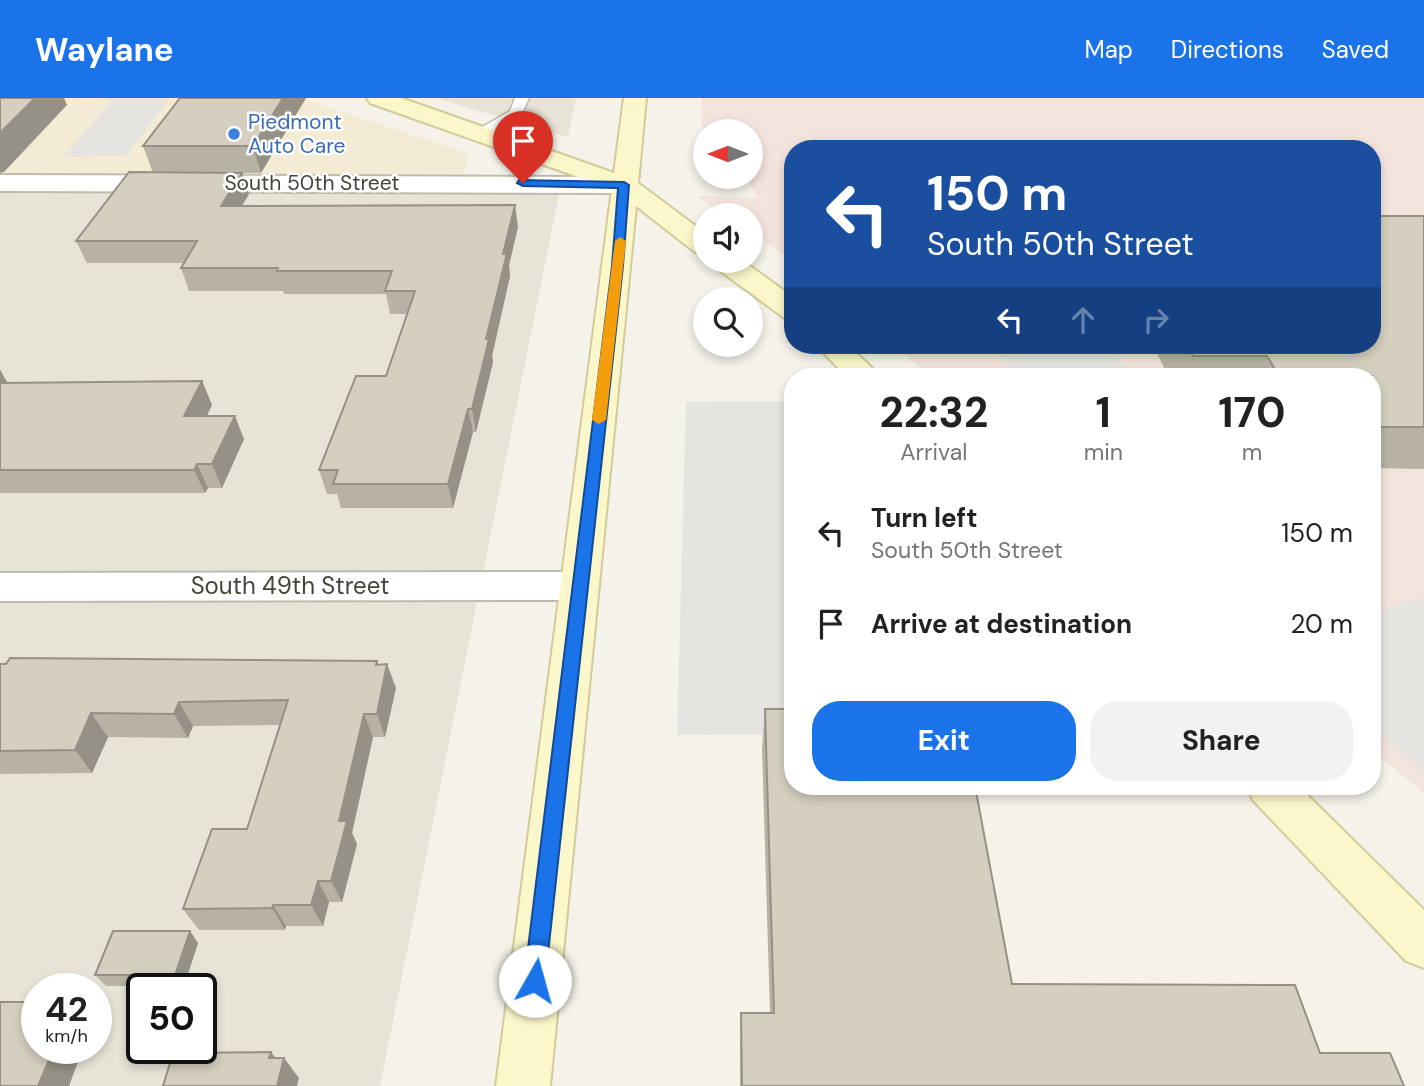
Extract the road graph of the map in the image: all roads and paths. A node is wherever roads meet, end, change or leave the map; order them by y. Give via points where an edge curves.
1 (378, 98) edge
2 (522, 98) edge
3 (635, 98) edge
4 (482, 133) junction
5 (0, 183) edge
6 (624, 185) junction
7 (693, 237) edge
8 (741, 273) edge
9 (784, 305) edge
10 (841, 354) edge
11 (855, 368) edge
12 (580, 586) junction
13 (0, 587) edge
14 (1278, 795) edge
15 (1424, 944) edge
16 (523, 1086) edge

1 - 4 main road
2 - 4 lane via 516,113
3 - 6 main road
4 - 6 main road
5 - 6 street, South 50th Street
6 - 7 main road
6 - 12 main road
8 - 9 main road
10 - 11 main road
12 - 13 street, South 49th Street
12 - 16 main road
14 - 15 main road

